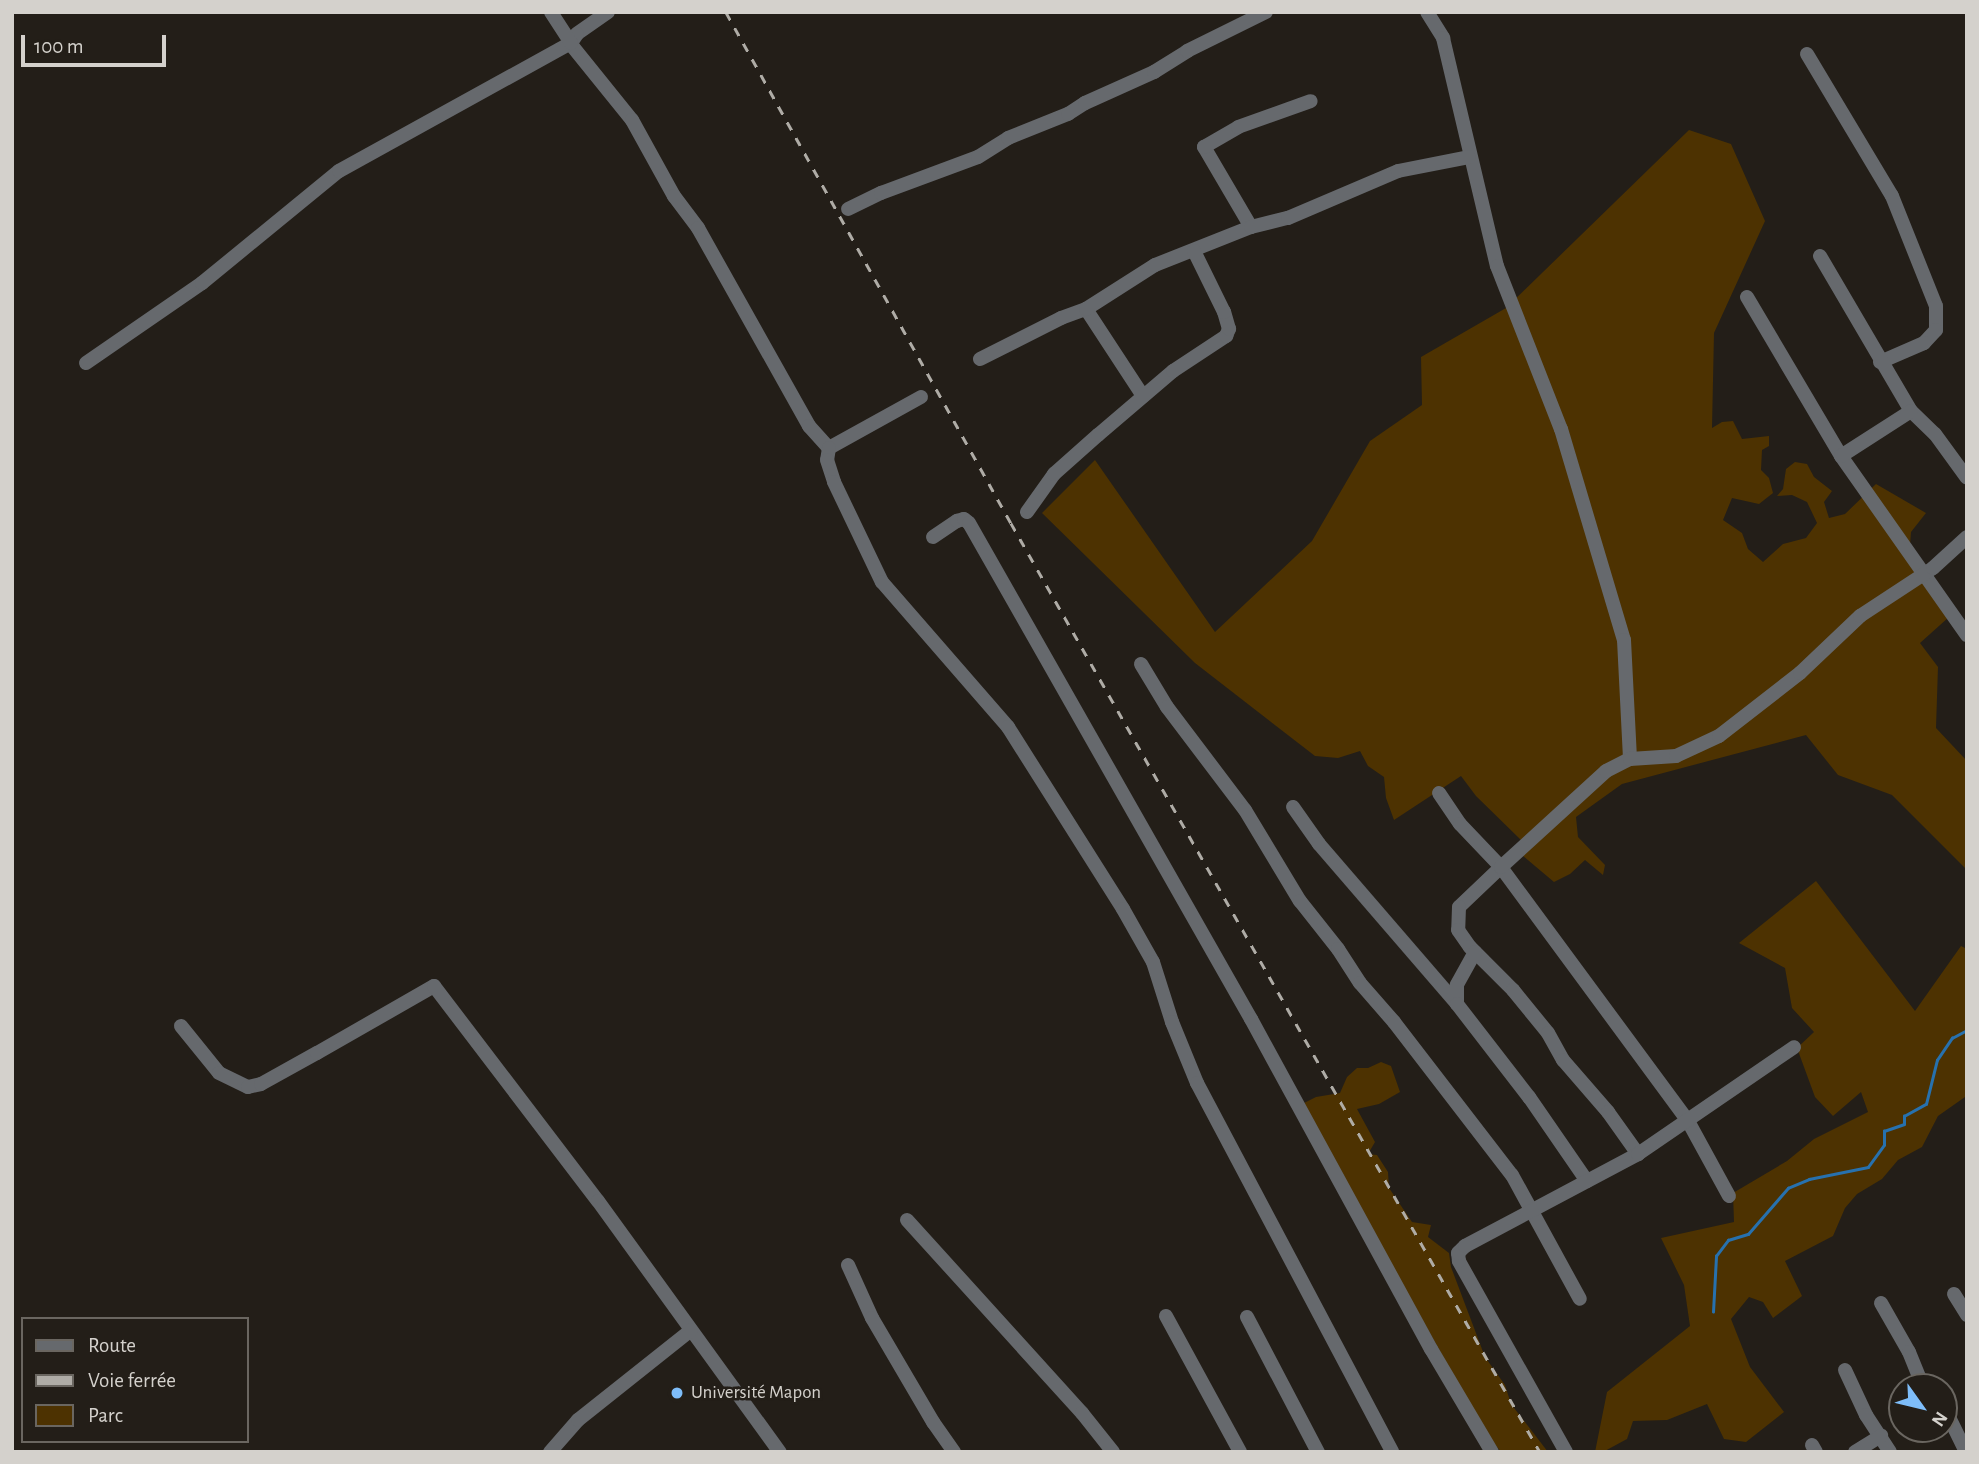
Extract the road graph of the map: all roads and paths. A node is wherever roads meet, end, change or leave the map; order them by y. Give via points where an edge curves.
1 (551, 12) edge
2 (608, 12) edge
3 (1266, 12) edge
4 (1427, 12) edge
5 (571, 43) junction
6 (1807, 54) dead end
7 (1311, 101) dead end
8 (1469, 157) junction
9 (848, 209) dead end
10 (1251, 227) junction
11 (1194, 251) junction
12 (1820, 256) dead end
13 (1747, 297) dead end
14 (1086, 309) junction
15 (980, 359) dead end
16 (1880, 362) junction
17 (86, 363) dead end
18 (1143, 396) junction
19 (921, 397) dead end
20 (1911, 411) junction
21 (829, 448) junction
22 (1841, 456) junction
23 (1967, 478) edge
24 (1027, 512) dead end
25 (933, 537) dead end
26 (1967, 537) edge
27 (1924, 574) junction
28 (1967, 635) edge
29 (1141, 664) dead end
30 (1630, 759) junction
31 (1439, 793) dead end
32 (1293, 807) dead end
33 (1501, 867) junction
34 (1475, 952) junction
35 (1457, 1004) junction
36 (181, 1026) dead end
37 (1794, 1047) dead end
38 (1688, 1121) junction
39 (1638, 1154) junction
40 (1587, 1181) junction
41 (1729, 1196) dead end
42 (1533, 1209) junction
43 (907, 1220) dead end
44 (848, 1265) dead end
45 (1954, 1294) dead end
46 (1580, 1299) dead end
47 (1881, 1303) dead end
48 (1967, 1315) edge
49 (1166, 1317) dead end
50 (1247, 1317) dead end
51 (691, 1330) junction
52 (1845, 1370) dead end
53 (1918, 1373) edge
54 (1881, 1436) junction
55 (1958, 1436) edge
56 (550, 1452) edge
57 (780, 1452) edge
58 (954, 1452) edge
59 (1113, 1452) edge
60 (1240, 1452) edge
61 (1318, 1452) edge
62 (1392, 1452) edge
63 (1492, 1452) edge
64 (1566, 1452) edge
65 (1855, 1452) edge
66 (1890, 1452) edge
67 (1966, 1452) edge

1 - 5 street
2 - 5 street
3 - 9 street via 978,157
4 - 8 street via 1443,38
5 - 17 street via 339,171 202,283
5 - 21 street via 632,120 809,426
6 - 16 street via 1892,196 1937,306 1934,333 1922,344
7 - 10 street via 1248,123 1205,147
8 - 10 street via 1398,171 1288,218
8 - 30 street via 1497,266 1561,429 1624,640
10 - 11 street
11 - 14 street via 1155,265
11 - 18 street via 1224,312 1228,332
12 - 16 street
13 - 22 street
14 - 15 street
14 - 18 street
16 - 20 street
18 - 24 street via 1054,474
19 - 21 street
20 - 22 street
20 - 23 street via 1935,434
21 - 62 street via 827,460 834,482 875,571 1008,727 1153,962 1197,1083
22 - 27 street
25 - 63 street via 957,521 969,523
26 - 27 street
27 - 28 street
27 - 30 street via 1860,616 1800,673 1719,736 1676,756
29 - 42 street via 1167,707 1256,826 1300,901 1512,1175
30 - 33 street via 1606,771
31 - 33 street via 1460,824
32 - 35 street
33 - 34 street via 1456,911 1458,930
33 - 38 street
34 - 35 street via 1457,985
34 - 39 street via 1548,1033 1563,1060
35 - 40 street
36 - 51 street via 219,1073 248,1087 261,1084 434,986
37 - 38 street
38 - 39 street
38 - 41 street
39 - 40 street
40 - 42 street
42 - 46 street
42 - 64 street via 1465,1246 1458,1253 1459,1261
43 - 59 street
44 - 58 street via 872,1318
45 - 48 street
47 - 53 street
49 - 60 street
50 - 61 street
51 - 56 street via 578,1420
51 - 57 street
52 - 54 street
54 - 65 street
54 - 66 street
55 - 67 street

